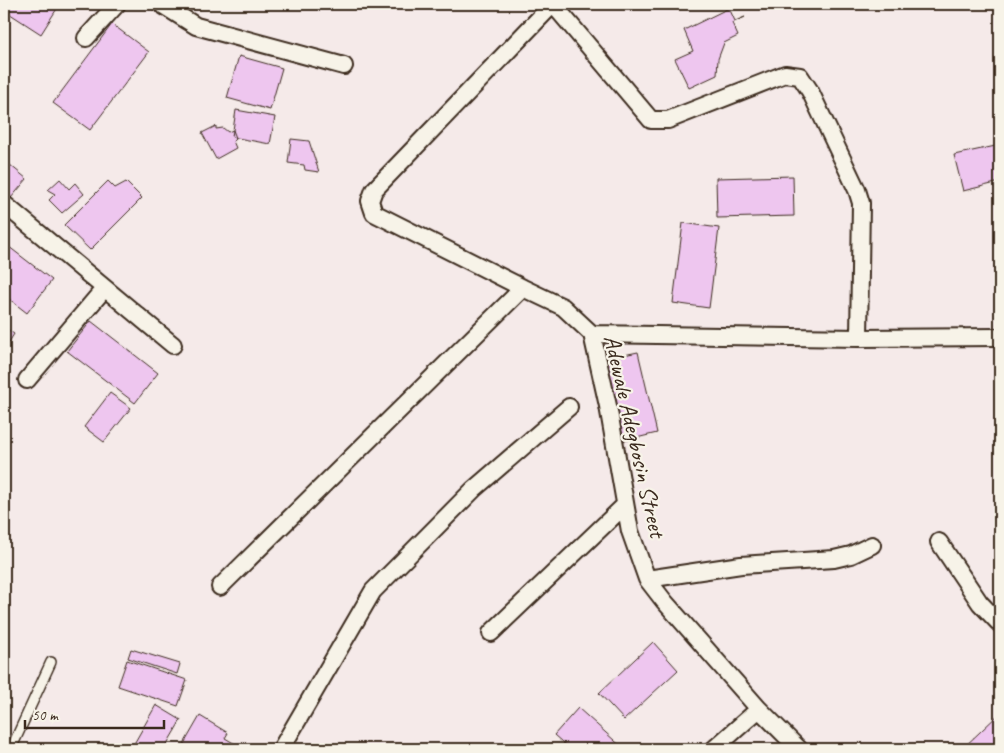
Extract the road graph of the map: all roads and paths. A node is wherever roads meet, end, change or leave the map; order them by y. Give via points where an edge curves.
1 (117, 4) edge
2 (162, 4) edge
3 (553, 4) edge
4 (86, 38) dead end
5 (344, 66) dead end
6 (4, 204) edge
7 (523, 288) junction
8 (104, 289) junction
9 (592, 334) junction
10 (1000, 337) edge
11 (859, 338) junction
12 (173, 345) dead end
13 (26, 380) dead end
14 (569, 407) dead end
15 (626, 505) junction
16 (938, 542) dead end
17 (872, 545) dead end
18 (647, 579) junction
19 (220, 587) dead end
20 (1000, 624) edge
21 (491, 633) dead end
22 (50, 662) dead end
23 (759, 708) junction
24 (10, 749) edge
25 (281, 749) edge
26 (714, 749) edge
27 (799, 749) edge

1 - 4 street
2 - 5 street via 196,26
3 - 7 street, Adewale Adegbosin Street via 374,190 370,201 374,213
3 - 11 street via 651,120 668,120 785,74 800,76 810,91 861,203
6 - 8 street
7 - 9 street, Adewale Adegbosin Street via 563,307
7 - 19 street
8 - 12 street
8 - 13 street
9 - 11 street
9 - 15 street, Adewale Adegbosin Street
10 - 11 street
14 - 25 street via 474,489 373,591
15 - 18 street, Adewale Adegbosin Street via 630,531
15 - 21 street
16 - 20 street via 980,603
17 - 18 street via 834,559 740,565
18 - 23 street, Adewale Adegbosin Street
22 - 24 lane
23 - 26 street
23 - 27 street, Adewale Adegbosin Street

